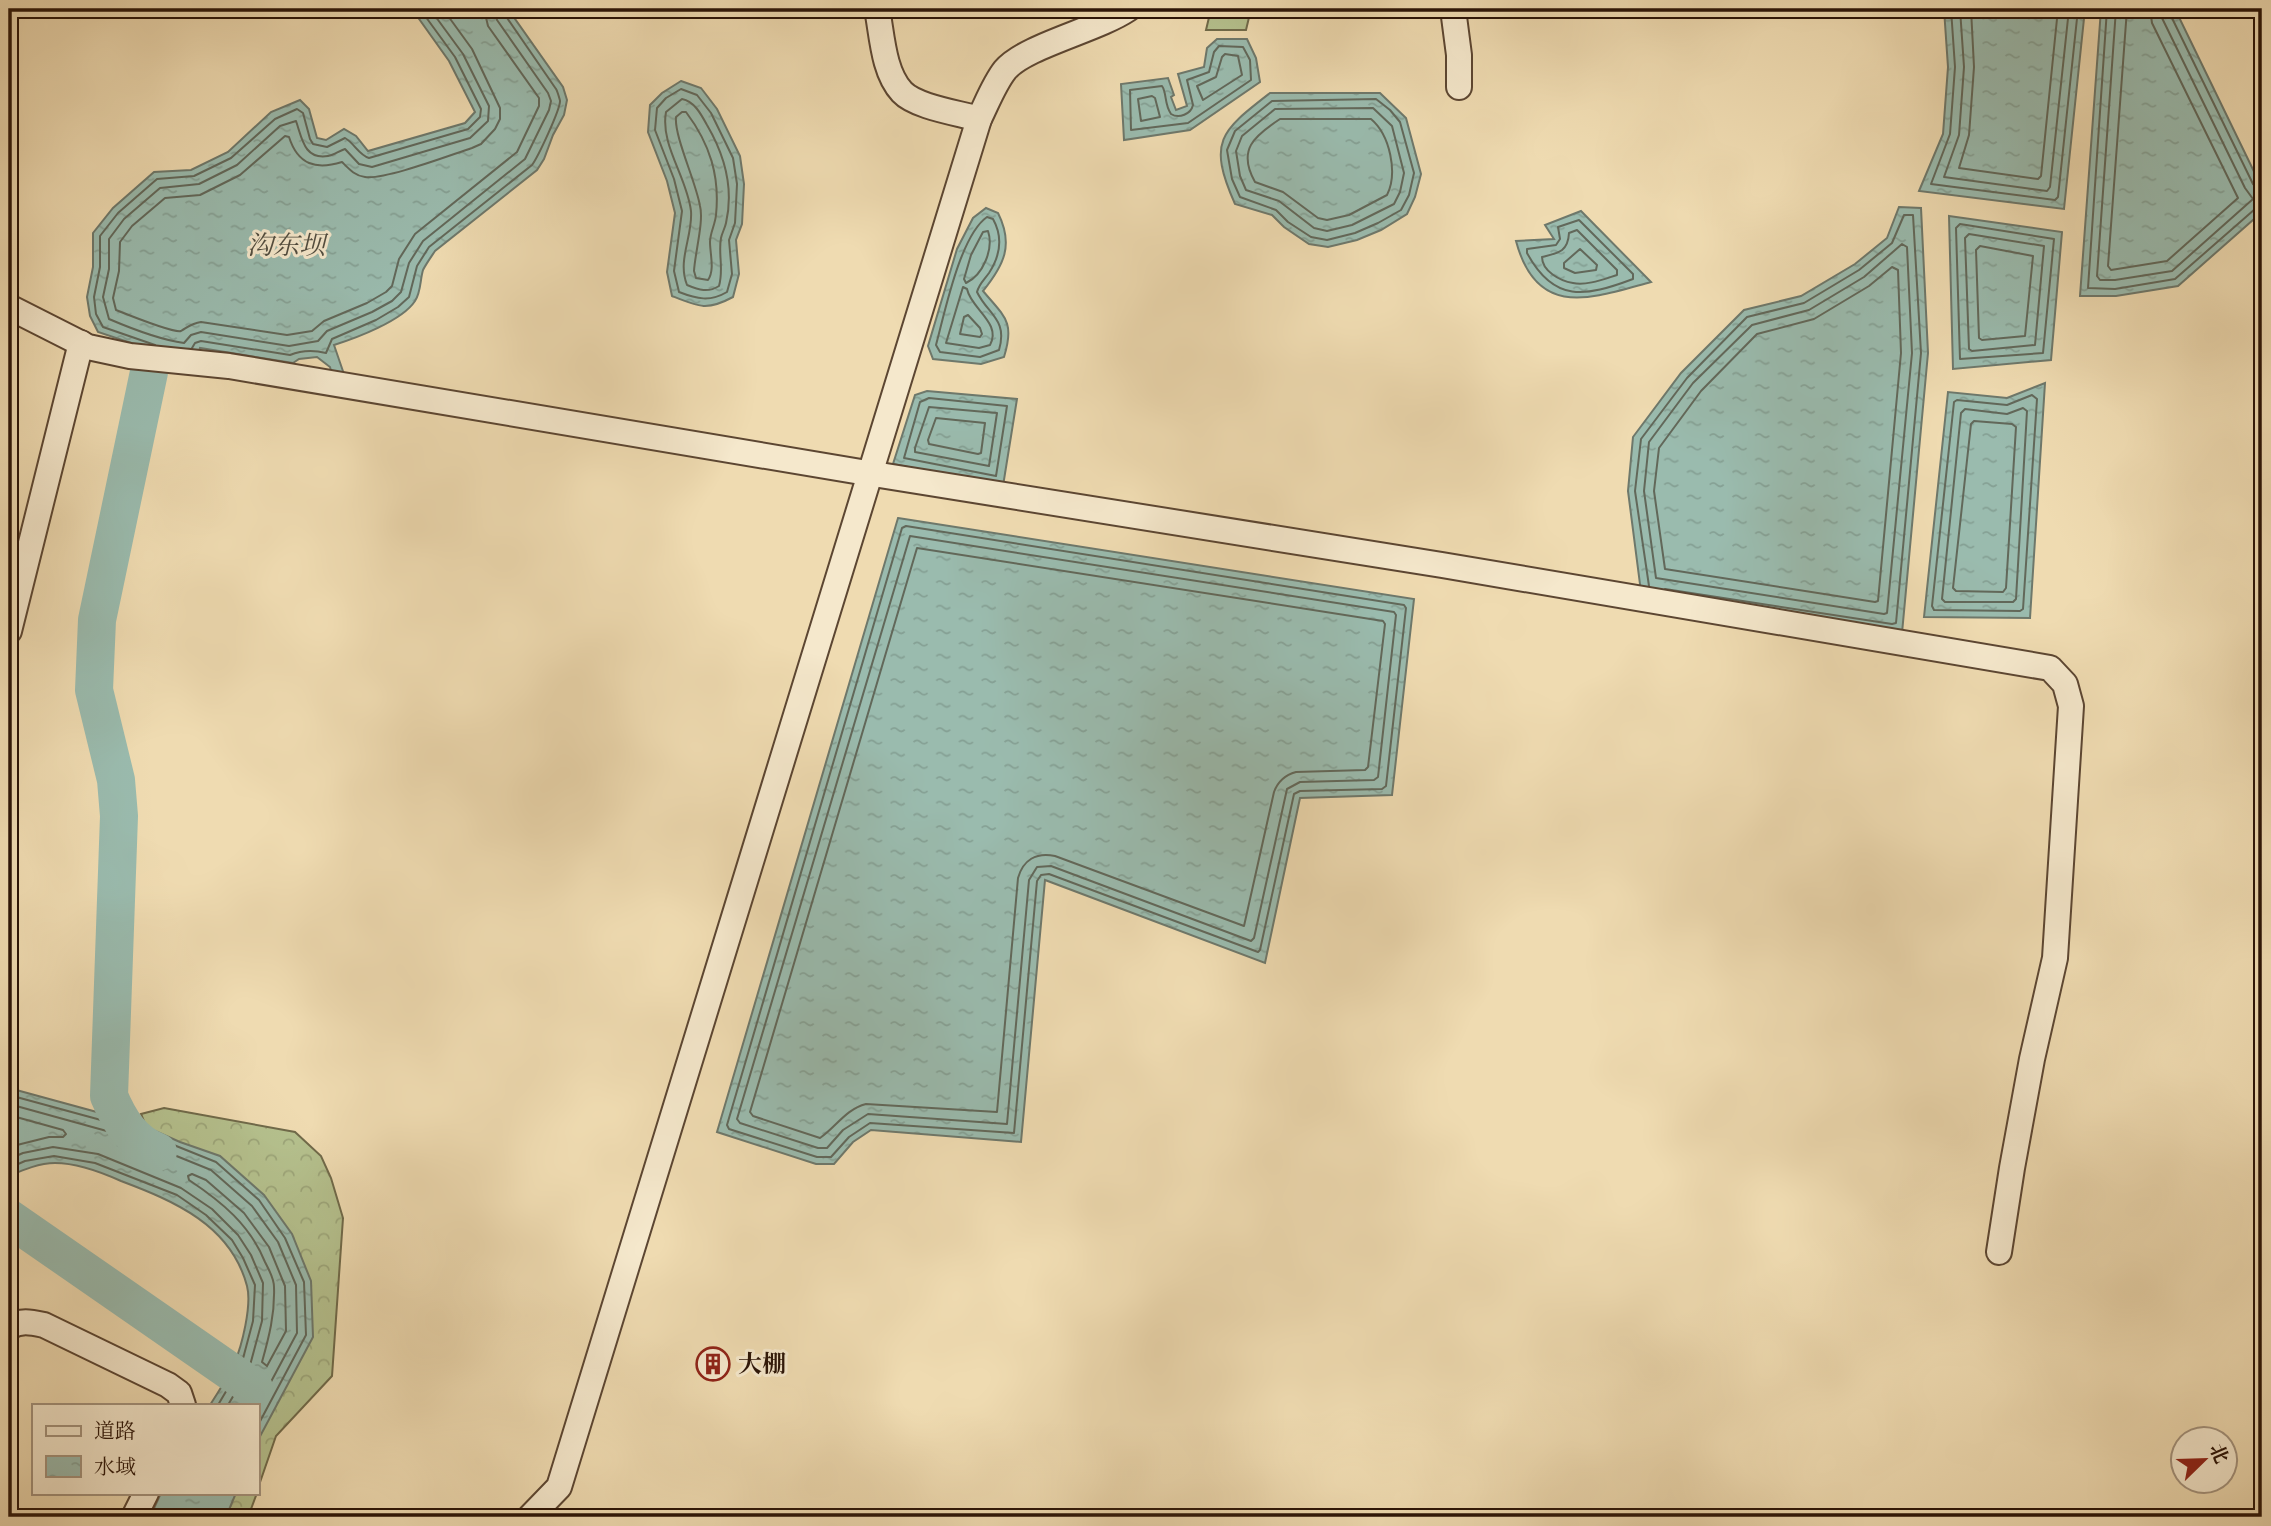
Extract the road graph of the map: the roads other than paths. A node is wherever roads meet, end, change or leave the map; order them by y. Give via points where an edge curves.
1 (877, 9) edge
2 (1128, 9) edge
3 (1453, 9) edge
4 (1459, 88) dead end
5 (979, 119) junction
6 (9, 307) edge
7 (81, 343) junction
8 (867, 473) junction
9 (9, 631) edge
10 (1999, 1252) dead end
11 (9, 1327) edge
12 (183, 1404) edge
13 (146, 1494) edge
14 (134, 1517) edge
15 (530, 1517) edge

1 - 5 street via 886,56 902,93
2 - 5 street via 1014,62 1004,71
3 - 4 street
5 - 8 street
6 - 7 street
7 - 8 street via 130,356 229,366
7 - 9 street
8 - 10 street via 2050,668 2065,684 2071,706 2055,958 2032,1059
8 - 15 street via 559,1488
11 - 12 street via 30,1321 44,1325 168,1385
13 - 14 street

